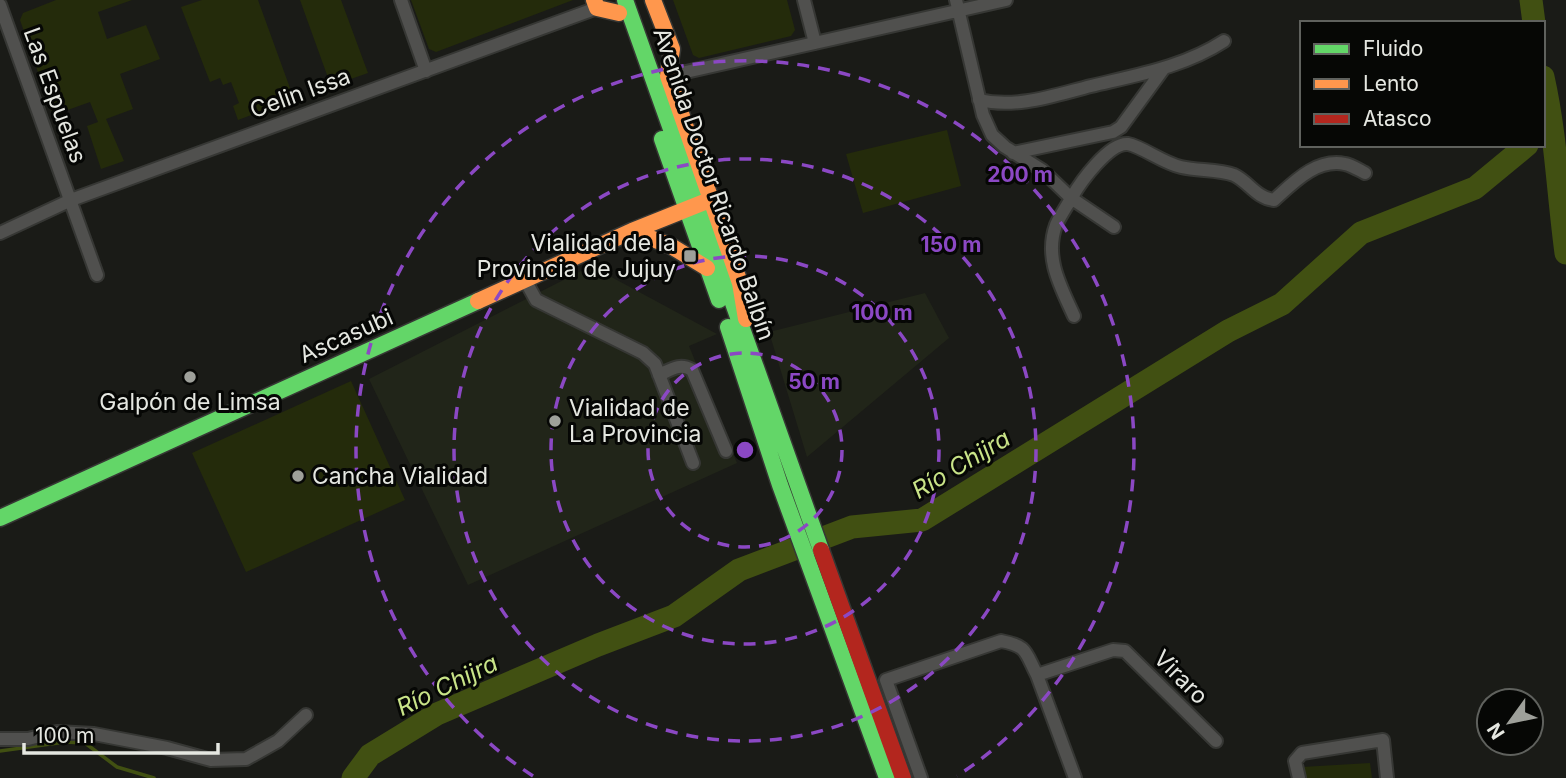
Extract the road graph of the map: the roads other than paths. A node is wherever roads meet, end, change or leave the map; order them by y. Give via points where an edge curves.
1 (401, 0) edge
2 (653, 0) edge
3 (804, 0) edge
4 (1006, 0) edge
5 (596, 4) edge
6 (619, 4) edge
7 (0, 5) edge
8 (957, 5) edge
9 (3, 24) edge
10 (1224, 41) dead end
11 (815, 43) junction
12 (1164, 68) junction
13 (426, 71) junction
14 (668, 76) junction
15 (979, 100) junction
16 (1113, 132) junction
17 (1123, 144) junction
18 (1013, 153) junction
19 (1365, 173) dead end
20 (1072, 198) junction
21 (71, 200) junction
22 (699, 204) junction
23 (1114, 227) dead end
24 (632, 231) junction
25 (0, 233) edge
26 (707, 268) junction
27 (97, 275) dead end
28 (524, 280) junction
29 (1074, 316) dead end
30 (659, 375) junction
31 (726, 451) dead end
32 (694, 463) dead end
33 (787, 482) junction
34 (0, 518) edge
35 (1037, 676) junction
36 (862, 686) junction
37 (306, 715) dead end
38 (0, 739) edge
39 (1216, 741) dead end
40 (887, 778) edge
41 (903, 778) edge
42 (921, 778) edge
43 (1075, 778) edge
44 (1299, 778) edge
45 (1387, 778) edge

1 - 13 street
2 - 14 main road via 672,49
3 - 11 street
4 - 8 street
5 - 6 main road, Celin Issa
5 - 13 street, Celin Issa
6 - 22 main road, Avenida Doctor Ricardo Balbín
7 - 9 street, Las Espuelas
8 - 11 street
8 - 15 street
9 - 21 street, Las Espuelas
10 - 12 street
11 - 14 street
12 - 15 street via 1023,102
12 - 16 street
13 - 21 street, Celin Issa
14 - 22 main road
15 - 18 street via 992,135
16 - 17 street
16 - 18 street
17 - 19 street via 1180,167 1233,175 1264,199 1274,200 1320,165 1344,164
17 - 20 street via 1082,180
18 - 20 street via 1042,170
20 - 23 street
20 - 29 street via 1056,226 1052,253 1054,273
21 - 25 street, Celin Issa
21 - 27 street, Las Espuelas
22 - 24 main road, Ascasubi
22 - 26 main road, Avenida Doctor Ricardo Balbín
22 - 33 main road, Avenida Doctor Ricardo Balbín
24 - 26 main road via 673,245
24 - 28 main road, Ascasubi
26 - 33 main road, Avenida Doctor Ricardo Balbín
28 - 30 street via 536,300 643,354
28 - 34 main road, Ascasubi
30 - 31 street via 678,366 692,370
30 - 32 street
33 - 36 main road, Avenida Doctor Ricardo Balbín
35 - 39 street, Viraro via 1113,650 1125,651
35 - 42 street via 1024,650 1001,640 886,680
35 - 43 street
36 - 40 main road, Avenida Doctor Ricardo Balbín
36 - 41 main road, Avenida Doctor Ricardo Balbín
37 - 38 street via 278,741 246,759 211,760 94,734 57,732
44 - 45 street via 1295,761 1302,754 1383,740

